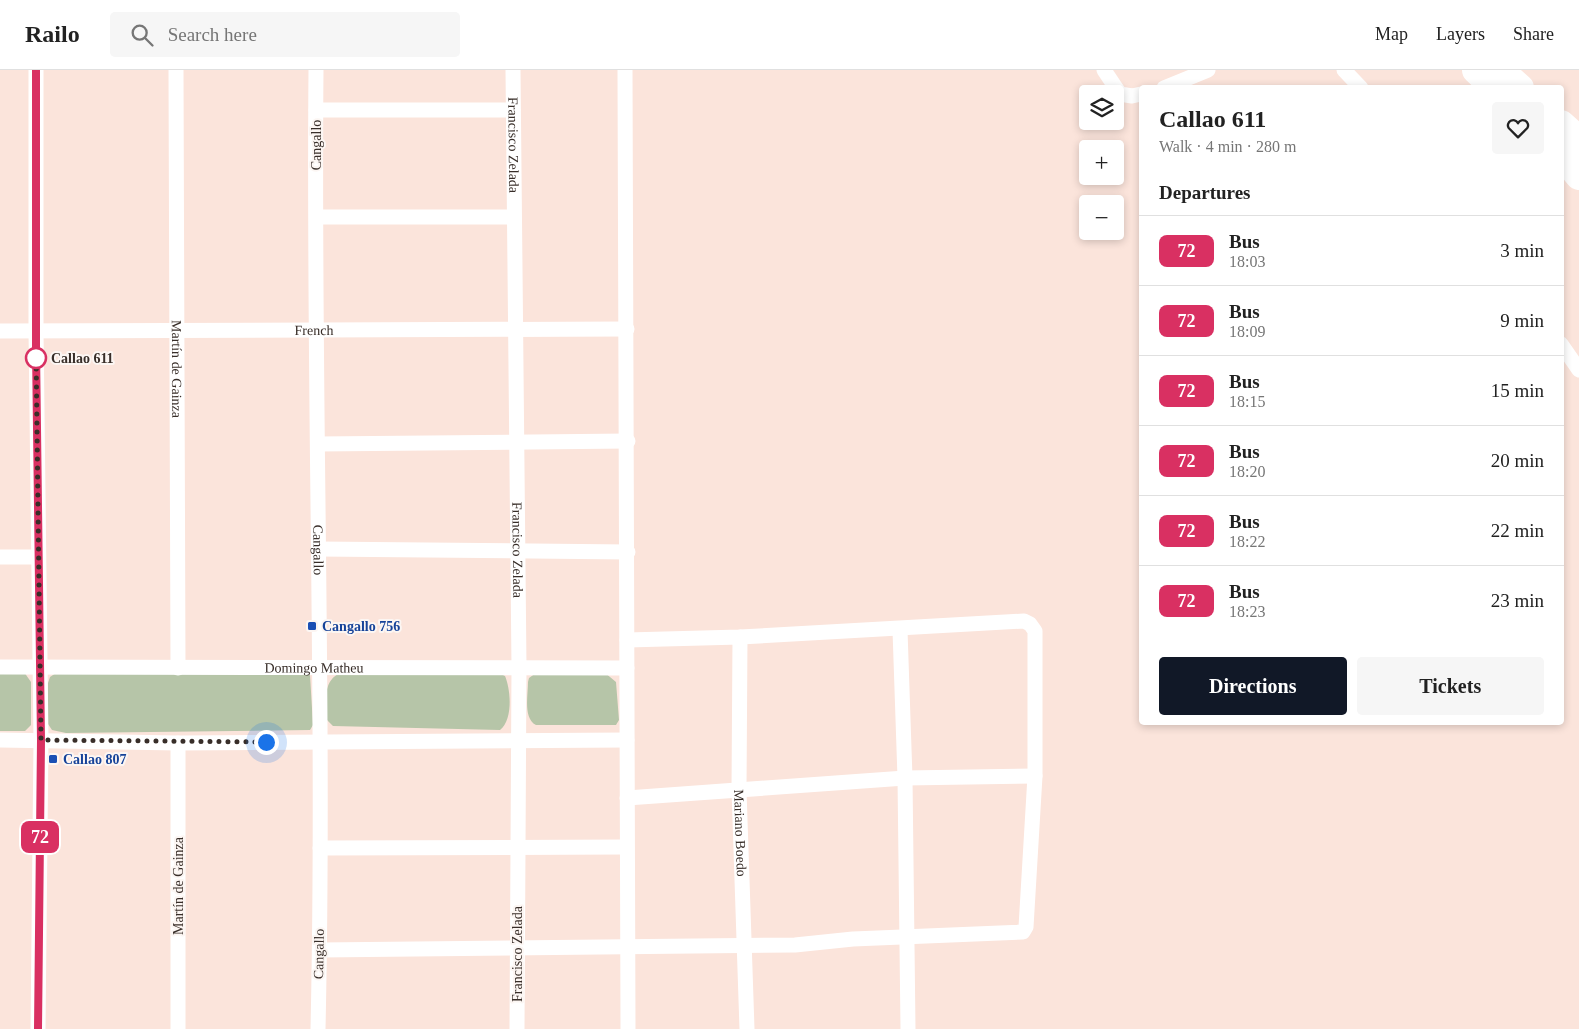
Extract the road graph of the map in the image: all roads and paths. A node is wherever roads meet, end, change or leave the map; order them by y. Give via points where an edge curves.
1 (36, 70) edge
2 (176, 70) edge
3 (316, 70) edge
4 (513, 70) edge
5 (625, 70) edge
6 (1104, 70) edge
7 (1208, 70) edge
8 (1344, 70) edge
9 (1476, 70) edge
10 (1500, 70) edge
11 (1171, 85) edge
12 (1358, 85) edge
13 (1492, 85) edge
14 (1517, 85) edge
15 (1139, 94) edge
16 (316, 110) junction
17 (513, 110) junction
18 (1564, 127) edge
19 (1579, 140) edge
20 (1564, 158) edge
21 (1579, 176) edge
22 (316, 217) junction
23 (514, 217) junction
24 (627, 329) junction
25 (516, 330) junction
26 (0, 331) edge
27 (36, 332) junction
28 (176, 332) junction
29 (316, 332) junction
30 (1564, 348) edge
31 (1579, 370) edge
32 (628, 441) junction
33 (516, 443) junction
34 (318, 444) junction
35 (318, 549) junction
36 (518, 551) junction
37 (628, 552) junction
38 (0, 557) edge
39 (38, 557) junction
40 (900, 630) junction
41 (740, 637) junction
42 (627, 640) junction
43 (319, 666) junction
44 (0, 667) edge
45 (40, 667) junction
46 (178, 668) junction
47 (519, 668) junction
48 (627, 668) junction
49 (0, 740) edge
50 (41, 740) junction
51 (518, 740) junction
52 (626, 740) junction
53 (320, 741) junction
54 (178, 743) junction
55 (1035, 776) junction
56 (905, 778) junction
57 (739, 790) junction
58 (627, 798) junction
59 (518, 847) junction
60 (626, 847) junction
61 (320, 848) junction
62 (906, 937) junction
63 (626, 946) junction
64 (742, 946) junction
65 (517, 948) junction
66 (320, 950) junction
67 (38, 1029) edge
68 (178, 1029) edge
69 (318, 1029) edge
70 (517, 1029) edge
71 (628, 1029) edge
72 (747, 1029) edge
73 (908, 1029) edge

1 - 27 street
2 - 28 street, Martín de Gainza
3 - 16 street, Cangallo
4 - 17 street, Francisco Zelada
5 - 24 street
6 - 15 street via 1120,94
7 - 11 street
8 - 12 street
9 - 13 highway
10 - 14 highway
16 - 17 street
16 - 22 street, Cangallo
17 - 23 street, Francisco Zelada
18 - 19 highway
20 - 21 highway
22 - 23 street
22 - 29 street, Cangallo
23 - 25 street, Francisco Zelada
24 - 25 street, French
24 - 32 street
25 - 29 street, French
25 - 33 street, Francisco Zelada
26 - 27 street, French
27 - 28 street, French
27 - 39 street
28 - 29 street, French
28 - 46 street, Martín de Gainza
29 - 34 street, Cangallo
30 - 31 street
32 - 33 street
32 - 37 street
33 - 34 street
33 - 36 street, Francisco Zelada
34 - 35 street, Cangallo
35 - 36 street
35 - 43 street, Cangallo
36 - 37 street
36 - 47 street, Francisco Zelada
37 - 42 street
38 - 39 street
39 - 45 street
40 - 41 street
40 - 55 street via 1030,624 1035,631
40 - 56 street
41 - 42 street
41 - 57 street, Mariano Boedo
42 - 48 street
43 - 46 street, Domingo Matheu
43 - 47 street, Domingo Matheu
43 - 53 street, Cangallo
44 - 45 street, Domingo Matheu
45 - 46 street, Domingo Matheu
45 - 50 street
47 - 48 street, Domingo Matheu
47 - 51 street, Francisco Zelada
48 - 52 street
49 - 50 street
50 - 54 street
50 - 67 street
51 - 52 street
51 - 53 street
51 - 59 street, Francisco Zelada
52 - 58 street
53 - 54 street
53 - 61 street, Cangallo
54 - 68 street, Martín de Gainza
55 - 56 street
55 - 62 street via 1026,927 1023,932
56 - 57 street
56 - 62 street
57 - 58 street
57 - 64 street, Mariano Boedo
58 - 60 street
59 - 60 street
59 - 61 street
59 - 65 street, Francisco Zelada
60 - 63 street
61 - 66 street, Cangallo
62 - 64 street
62 - 73 street
63 - 64 street
63 - 65 street
63 - 71 street
64 - 72 street, Mariano Boedo
65 - 66 street
65 - 70 street, Francisco Zelada
66 - 69 street, Cangallo

